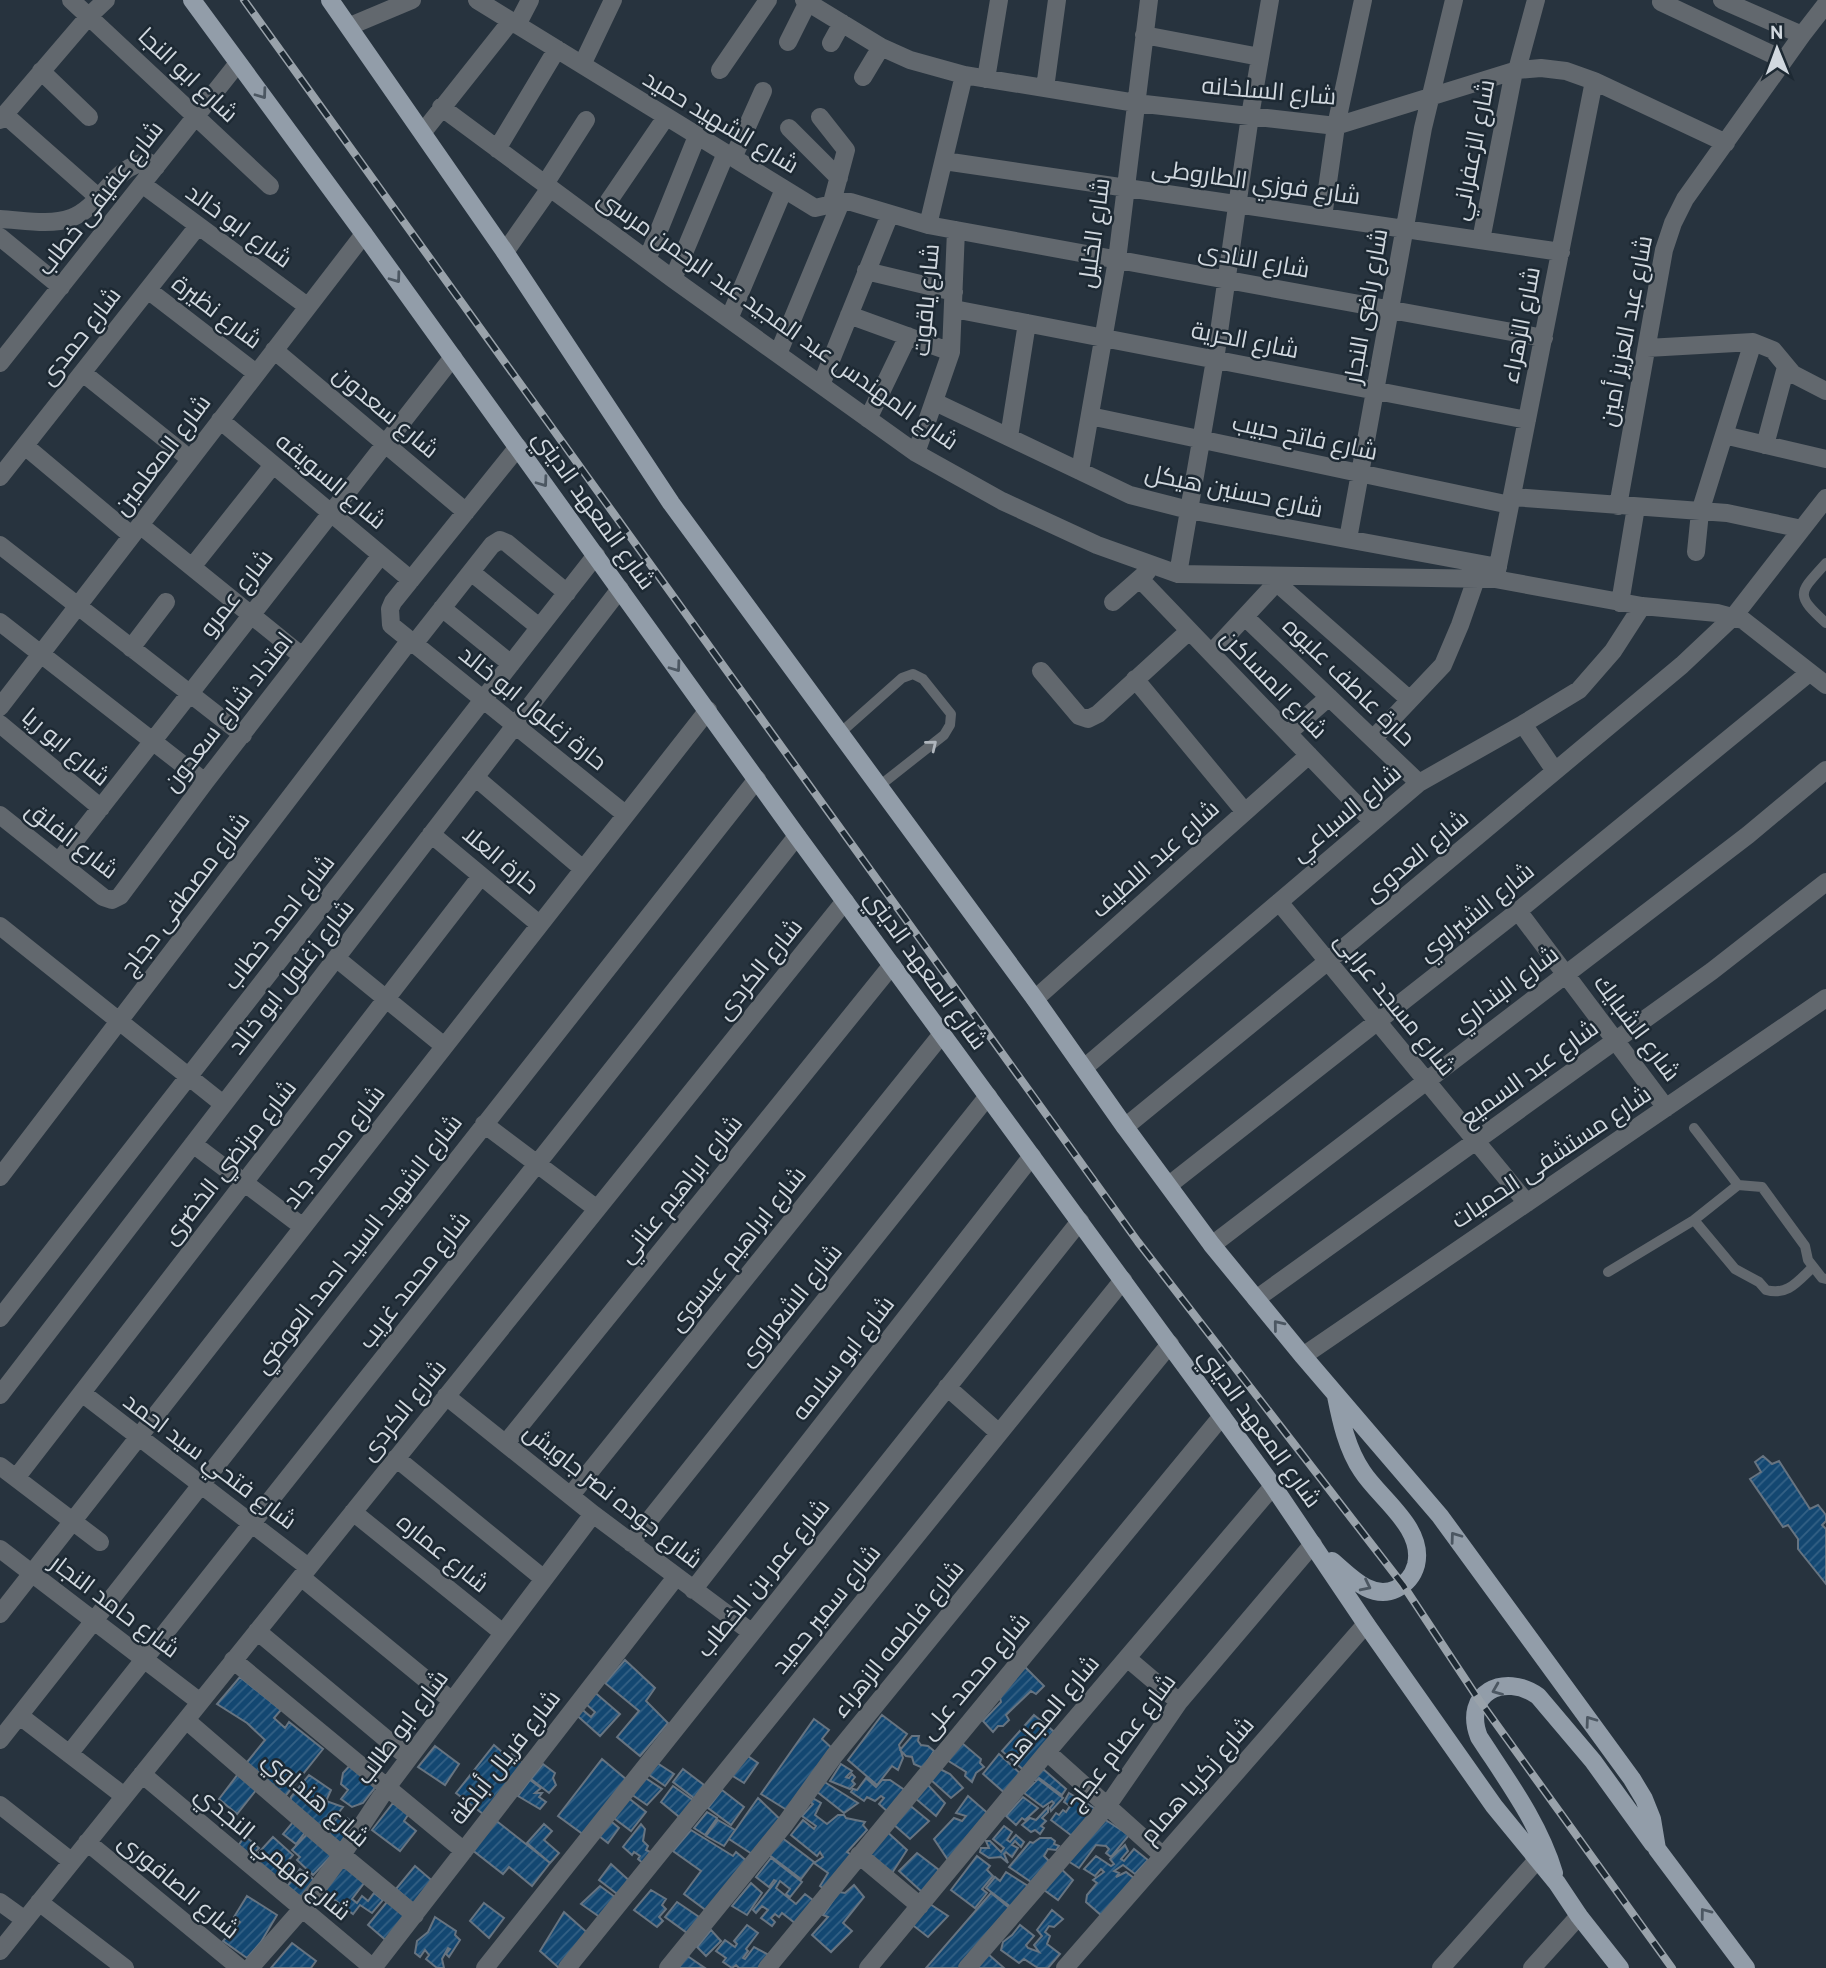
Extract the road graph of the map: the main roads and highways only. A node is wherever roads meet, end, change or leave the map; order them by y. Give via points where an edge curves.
1 (192, 0) edge
2 (330, 0) edge
3 (1335, 1394) junction
4 (1313, 1544) junction
5 (1657, 1849) junction
6 (1557, 1883) junction
7 (1616, 1966) edge
8 (1746, 1968) edge

1 -> 4 main road, شارع المعهد الديني
3 -> 2 main road via 1212,1245 671,503
4 -> 3 main road via 1362,1586 1377,1592 1403,1585 1417,1559 1415,1538 1361,1470 1349,1446
5 -> 3 main road via 1652,1819 1632,1779 1440,1516
4 - 6 main road, شارع المعهد الديني via 1494,1806
5 -> 6 main road via 1593,1761 1538,1696 1527,1688 1501,1685 1479,1700 1474,1725 1529,1816
8 -> 5 main road
6 - 7 main road, شارع المعهد الديني

